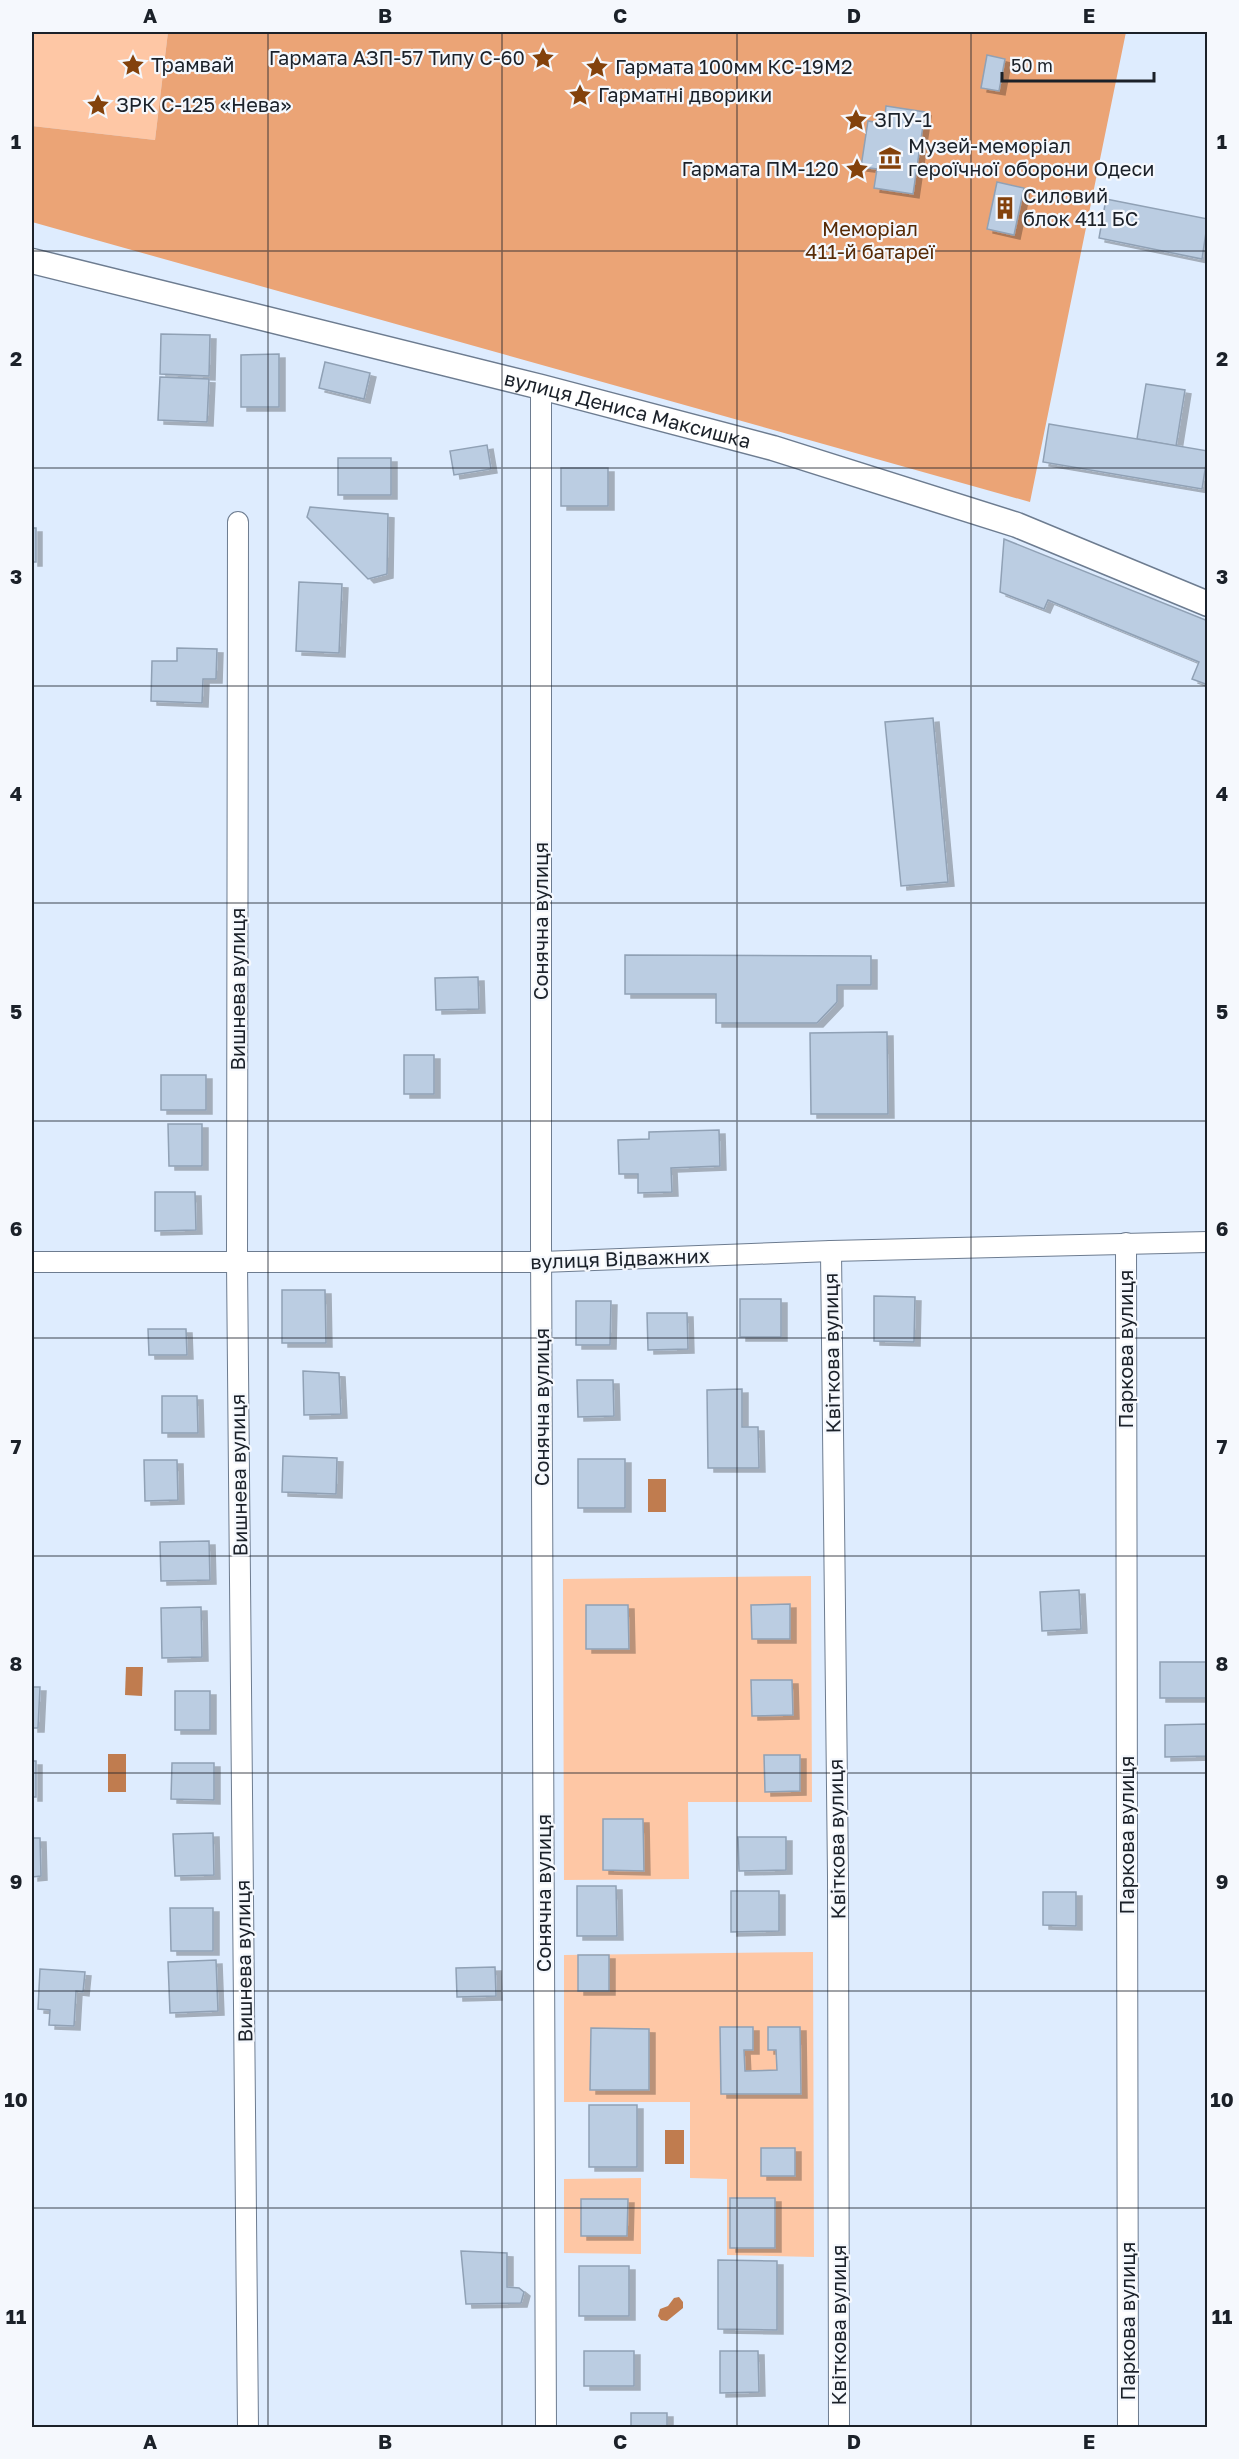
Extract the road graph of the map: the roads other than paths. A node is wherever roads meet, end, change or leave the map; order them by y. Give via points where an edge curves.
1 (32, 261) edge
2 (542, 387) junction
3 (238, 522) dead end
4 (1208, 604) edge
5 (1208, 1242) edge
6 (1126, 1243) junction
7 (831, 1251) junction
8 (32, 1262) edge
9 (542, 1262) junction
10 (237, 1263) junction
11 (249, 2427) edge
12 (546, 2427) edge
13 (839, 2427) edge
14 (1128, 2427) edge

1 - 2 street, вулиця Дениса Максишка
2 - 4 street, вулиця Дениса Максишка via 773,448 1017,525
2 - 9 street, Сонячна вулиця
3 - 10 street, Вишнева вулиця
5 - 6 street, вулиця Відважних
6 - 7 street, вулиця Відважних
6 - 14 street, Паркова вулиця
7 - 9 street, вулиця Відважних
7 - 13 street, Квіткова вулиця
8 - 10 street, вулиця Відважних
9 - 10 street, вулиця Відважних
9 - 12 street, Сонячна вулиця
10 - 11 street, Вишнева вулиця

